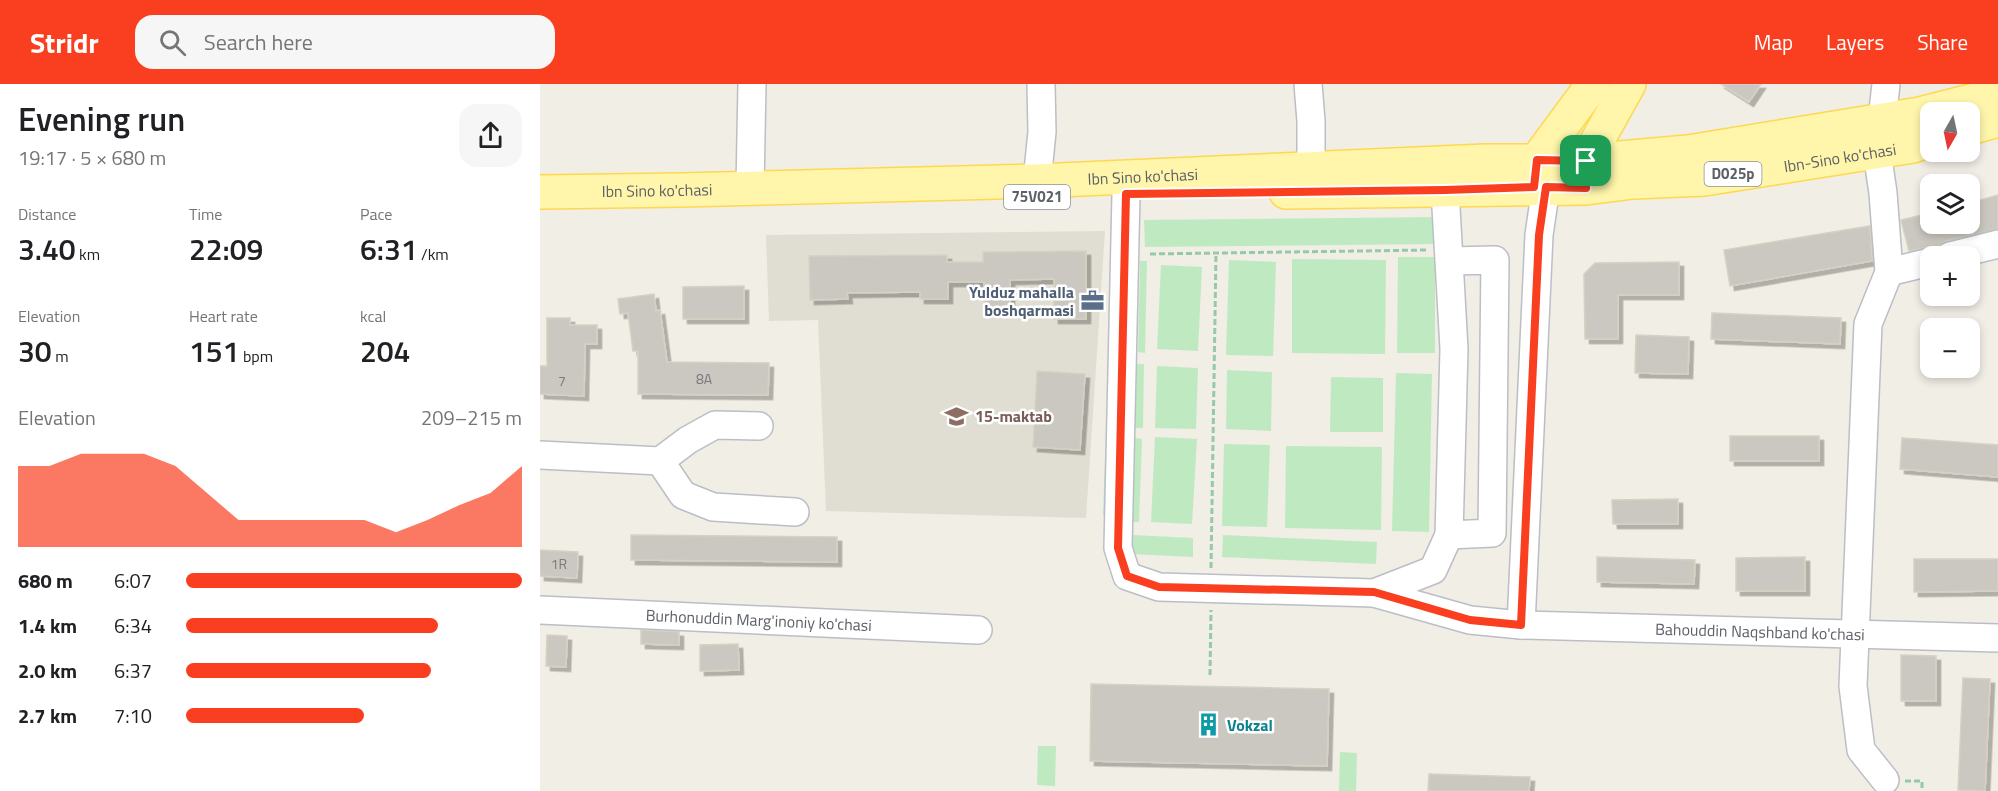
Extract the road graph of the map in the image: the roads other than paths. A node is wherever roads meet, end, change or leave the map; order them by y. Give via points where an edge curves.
1 (752, 84) edge
2 (1041, 84) edge
3 (1328, 84) edge
4 (1593, 84) edge
5 (1629, 84) edge
6 (1886, 84) edge
7 (1998, 94) edge
8 (1309, 95) edge
9 (1608, 120) junction
10 (1998, 120) edge
11 (1980, 125) edge
12 (1879, 136) junction
13 (1920, 144) edge
14 (1638, 156) junction
15 (1311, 169) junction
16 (1586, 174) junction
17 (1539, 178) junction
18 (1037, 181) junction
19 (750, 187) junction
20 (1445, 190) junction
21 (540, 192) edge
22 (1126, 194) junction
23 (540, 210) edge
24 (1998, 244) edge
25 (1980, 248) edge
26 (1441, 256) junction
27 (1920, 264) edge
28 (1889, 272) junction
29 (759, 426) dead end
30 (540, 455) edge
31 (660, 461) junction
32 (795, 512) dead end
33 (1449, 535) junction
34 (1374, 592) junction
35 (540, 610) edge
36 (1521, 625) junction
37 (978, 630) dead end
38 (1855, 633) junction
39 (1998, 639) edge
40 (1885, 780) dead end

1 - 19 street
2 - 18 street
3 - 8 street via 1326,97
4 - 17 main road
5 - 9 main road
6 - 12 street
7 - 12 main road, Ibn-Sino ko'chasi / D025p via 1920,114
8 - 15 street
9 - 14 main road via 1618,137
9 - 16 main road
10 - 11 main road
12 - 13 main road, Ibn-Sino ko'chasi / D025p via 1913,146
12 - 14 main road, Ibn-Sino ko'chasi / D025p
12 - 16 main road, Ibn-Sino ko'chasi / D025p via 1704,179 1633,182
12 - 28 street
14 - 16 main road
15 - 17 main road, Ibn Sino ko'chasi / 75V021
15 - 18 main road, Ibn Sino ko'chasi / 75V021
16 - 17 main road, Ibn-Sino ko'chasi / D025p
17 - 20 main road, Ibn Sino ko'chasi / 75V021
17 - 36 street
18 - 19 main road, Ibn Sino ko'chasi / 75V021
19 - 21 main road, Ibn Sino ko'chasi / 75V021
20 - 22 main road, Ibn Sino ko'chasi / 75V021
20 - 26 street
22 - 23 main road, Ibn Sino ko'chasi / 75V021
22 - 34 street via 1118,548 1127,576 1159,587
24 - 25 street
26 - 33 street via 1454,349
26 - 33 street via 1495,260 1492,533
27 - 28 street
28 - 38 street via 1868,324
29 - 31 street via 715,425
30 - 31 street
31 - 32 street via 683,495 713,507
33 - 34 street via 1433,570
34 - 36 street, Bahouddin Naqshband ko'chasi via 1470,620
35 - 37 street, Burhonuddin Marg'inoniy ko'chasi
36 - 38 street, Bahouddin Naqshband ko'chasi
38 - 39 street, Bahouddin Naqshband ko'chasi
38 - 40 street via 1853,686 1861,750

